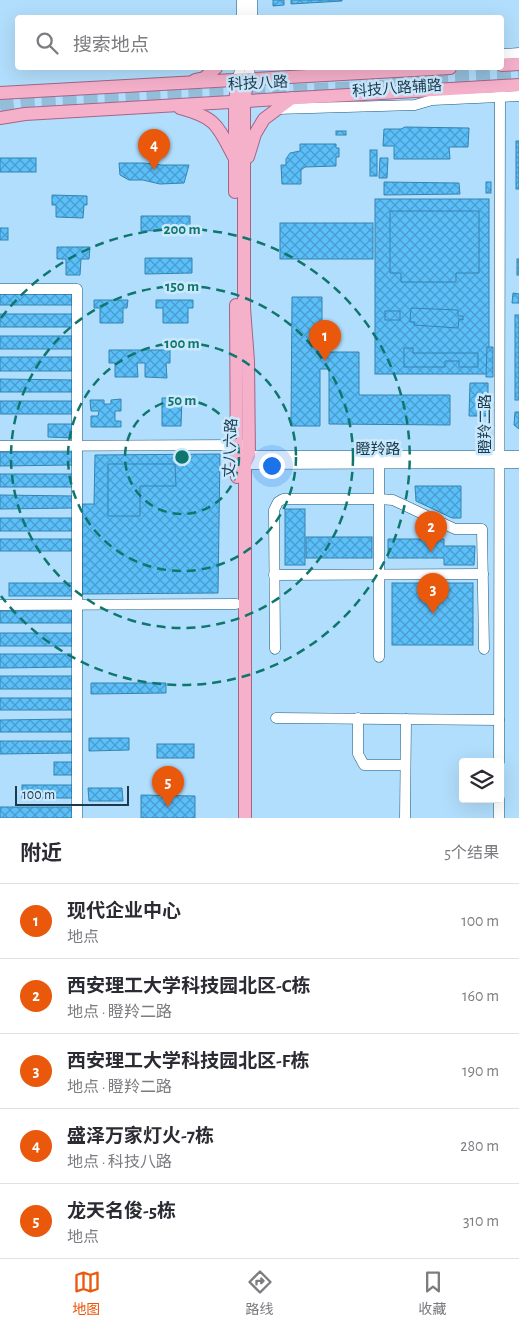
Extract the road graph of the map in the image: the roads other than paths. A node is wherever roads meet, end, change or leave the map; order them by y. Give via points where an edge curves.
1 (242, 0) edge
2 (252, 0) edge
3 (242, 15) edge
4 (252, 15) edge
5 (504, 54) edge
6 (519, 54) edge
7 (519, 64) edge
8 (504, 65) edge
9 (214, 70) edge
10 (292, 70) edge
11 (413, 70) edge
12 (244, 74) edge
13 (338, 74) junction
14 (308, 76) junction
15 (178, 84) junction
16 (519, 85) edge
17 (140, 86) junction
18 (500, 91) junction
19 (0, 93) edge
20 (339, 95) junction
21 (519, 96) edge
22 (292, 98) junction
23 (240, 100) junction
24 (171, 105) junction
25 (141, 107) junction
26 (277, 109) junction
27 (0, 118) edge
28 (240, 165) junction
29 (0, 289) edge
30 (0, 446) edge
31 (77, 446) junction
32 (242, 455) junction
33 (519, 456) edge
34 (500, 460) junction
35 (519, 463) edge
36 (379, 464) junction
37 (379, 499) junction
38 (379, 574) junction
39 (483, 574) junction
40 (274, 575) junction
41 (76, 604) junction
42 (236, 604) junction
43 (0, 605) edge
44 (275, 649) dead end
45 (484, 649) dead end
46 (379, 657) dead end
47 (276, 718) dead end
48 (358, 718) junction
49 (406, 719) junction
50 (500, 720) junction
51 (499, 758) edge
52 (406, 765) junction
53 (499, 803) edge
54 (77, 818) edge
55 (237, 818) edge
56 (245, 818) edge
57 (405, 818) edge
58 (499, 818) edge

1 - 3 street
2 - 4 street
5 - 6 street
7 - 8 main road
9 - 15 main road via 204,78
10 - 14 main road
11 - 13 main road, 科技八路
12 - 14 main road, 科技八路
12 - 15 main road, 科技八路
12 - 23 main road, 丈八六路
13 - 14 main road, 科技八路
13 - 20 main road
15 - 17 main road, 科技八路
16 - 18 main road, 科技八路
17 - 19 main road, 科技八路
17 - 25 main road
18 - 20 main road, 科技八路
18 - 21 street, 科技八路辅路
18 - 26 street, 科技八路辅路 via 415,105
18 - 34 street, 瞪羚二路
20 - 22 main road, 科技八路
22 - 23 main road, 科技八路
22 - 26 main road
23 - 24 main road, 科技八路
23 - 28 main road, 丈八六路
24 - 25 main road, 科技八路
24 - 28 main road via 211,119
25 - 27 main road, 科技八路
26 - 28 main road via 264,119
28 - 32 main road, 丈八六路
29 - 31 street via 77,289
30 - 31 street
31 - 32 street
31 - 41 street
32 - 34 street, 瞪羚路
32 - 36 street, 瞪羚路
32 - 42 main road, 丈八六路
32 - 56 main road, 丈八六路
33 - 34 street, 瞪羚路
34 - 35 street, 瞪羚路
34 - 36 street, 瞪羚路
34 - 50 street, 瞪羚二路
36 - 37 street
37 - 38 street
37 - 39 street via 393,500 455,529 482,529
37 - 40 street via 283,499 278,502 274,510
38 - 39 street
38 - 40 street
38 - 46 street
39 - 45 street
40 - 44 street
41 - 42 street
41 - 43 street
41 - 54 street
42 - 55 main road, 丈八六路
47 - 48 street
48 - 49 street
48 - 52 street via 358,754 364,765
49 - 50 street
49 - 52 street
50 - 51 street, 瞪羚二路
52 - 57 street
53 - 58 street

